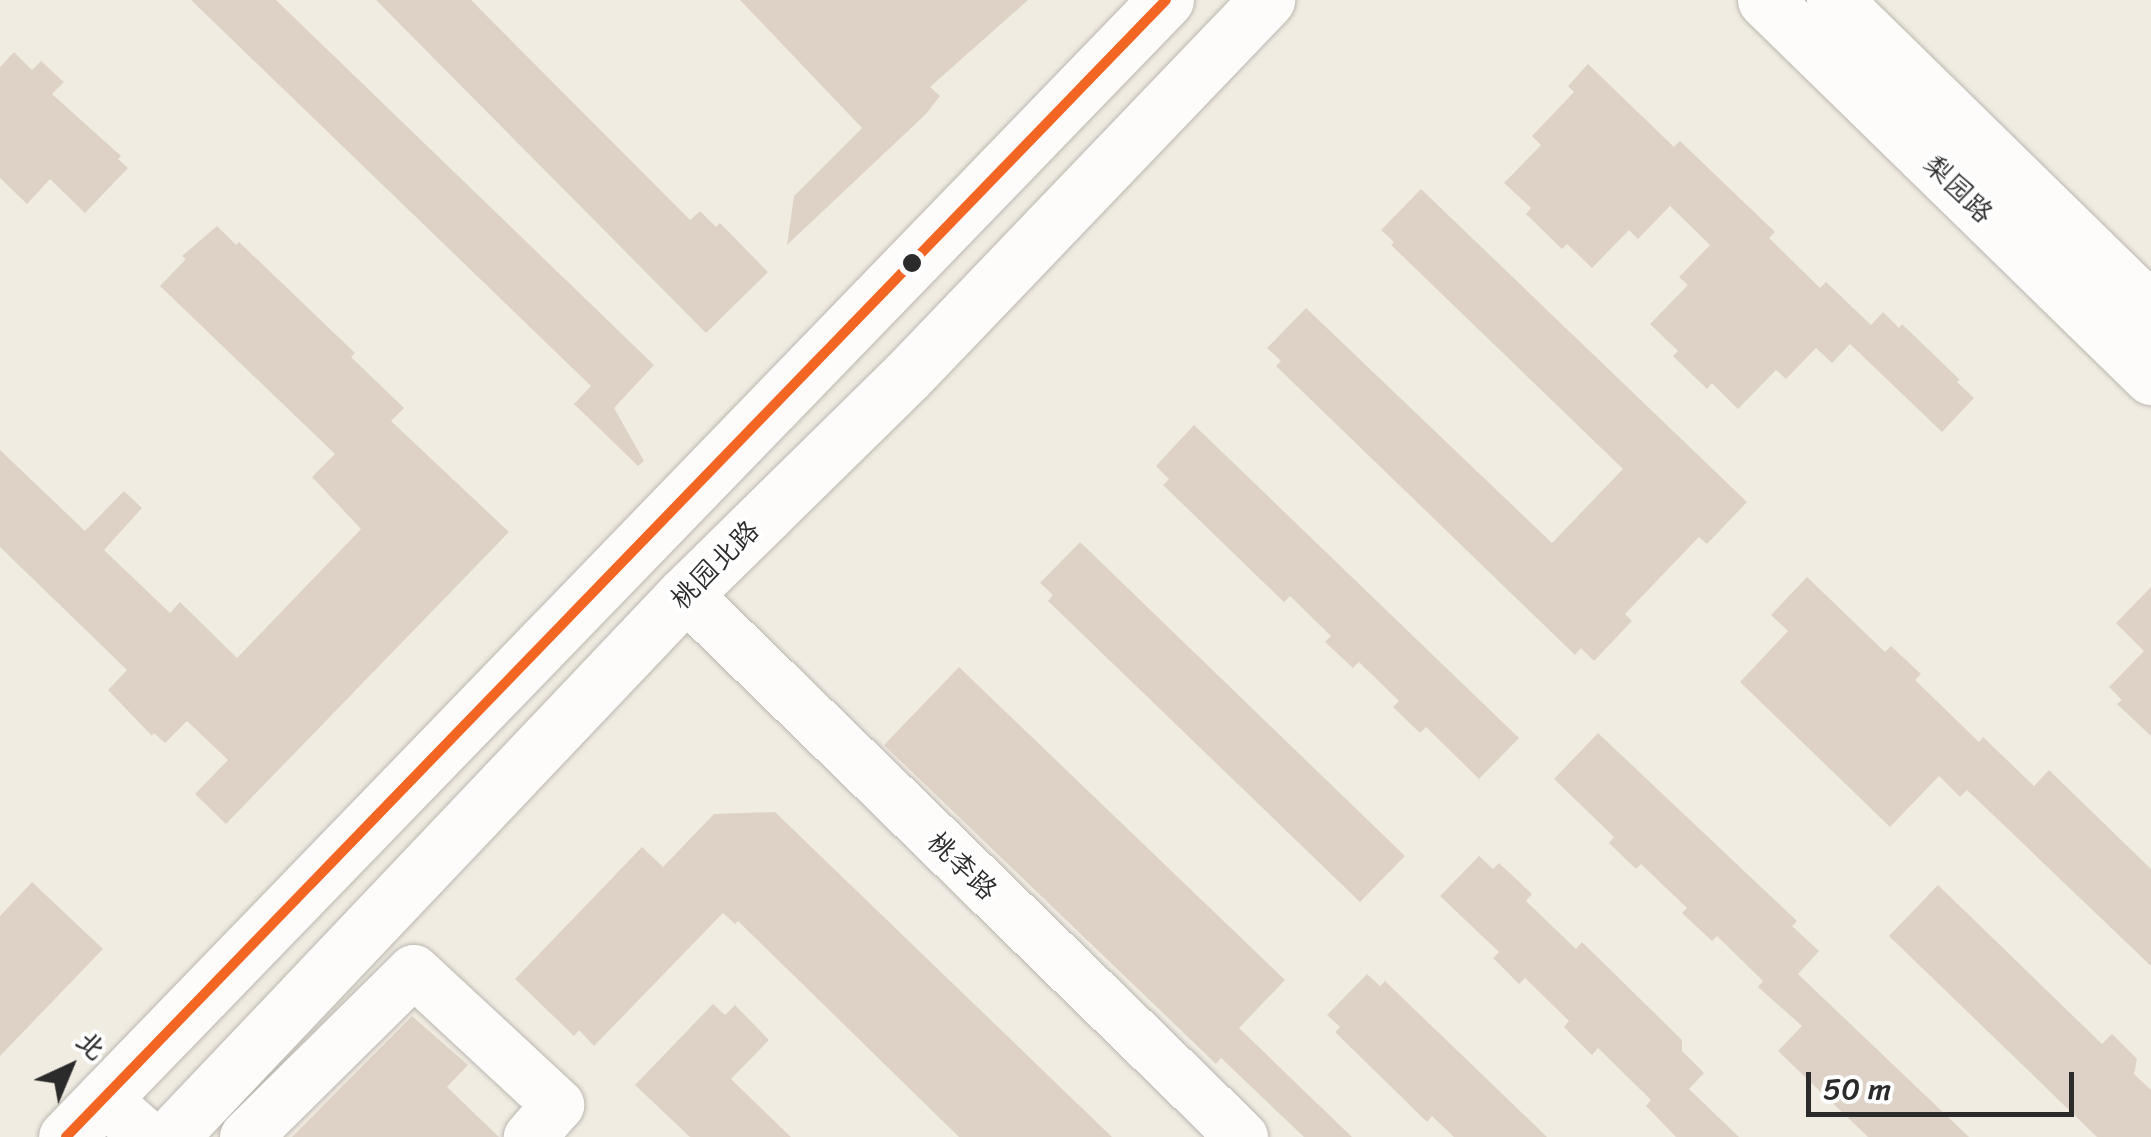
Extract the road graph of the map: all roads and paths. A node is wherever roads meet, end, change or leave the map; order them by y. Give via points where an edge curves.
1 (1166, 0) edge
2 (1268, 0) edge
3 (1766, 0) edge
4 (1834, 0) edge
5 (2151, 310) edge
6 (2151, 377) edge
7 (685, 594) junction
8 (103, 1098) junction
9 (66, 1137) edge
10 (147, 1137) edge
11 (170, 1137) edge
12 (246, 1137) edge
13 (530, 1137) edge
14 (1242, 1137) edge

1 - 8 main road
2 - 7 main road, 桃园北路 via 907,376
3 - 6 main road, 梨园路
4 - 5 main road, 梨园路
7 - 11 main road, 桃园北路
7 - 14 street, 桃李路
8 - 9 main road
8 - 10 street
12 - 13 street via 414,971 558,1104

